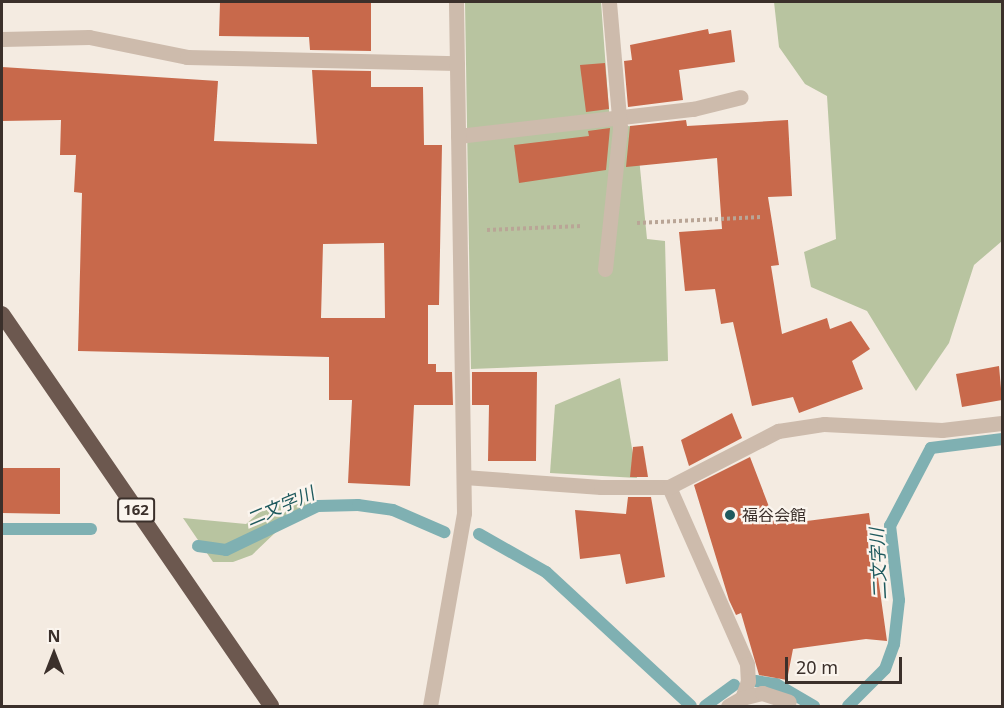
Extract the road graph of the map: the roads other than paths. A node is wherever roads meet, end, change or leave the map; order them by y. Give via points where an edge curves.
1 (456, 2) edge
2 (609, 2) edge
3 (2, 39) edge
4 (457, 63) junction
5 (741, 97) dead end
6 (619, 118) junction
7 (458, 136) junction
8 (605, 269) dead end
9 (2, 314) edge
10 (1002, 423) edge
11 (464, 477) junction
12 (669, 488) junction
13 (742, 698) junction
14 (789, 702) dead end
15 (271, 706) edge
16 (430, 706) edge
17 (728, 706) edge

1 - 4 street
2 - 6 street
3 - 4 street via 89,37 187,57
4 - 7 street
5 - 6 street via 693,109
6 - 7 street
6 - 8 street
7 - 11 street
9 - 15 highway, 162
10 - 12 street via 942,430 824,424 778,431
11 - 12 street via 601,488
11 - 16 street via 464,513 456,571
12 - 13 street via 747,664 748,681
13 - 14 street via 762,693
13 - 17 street

